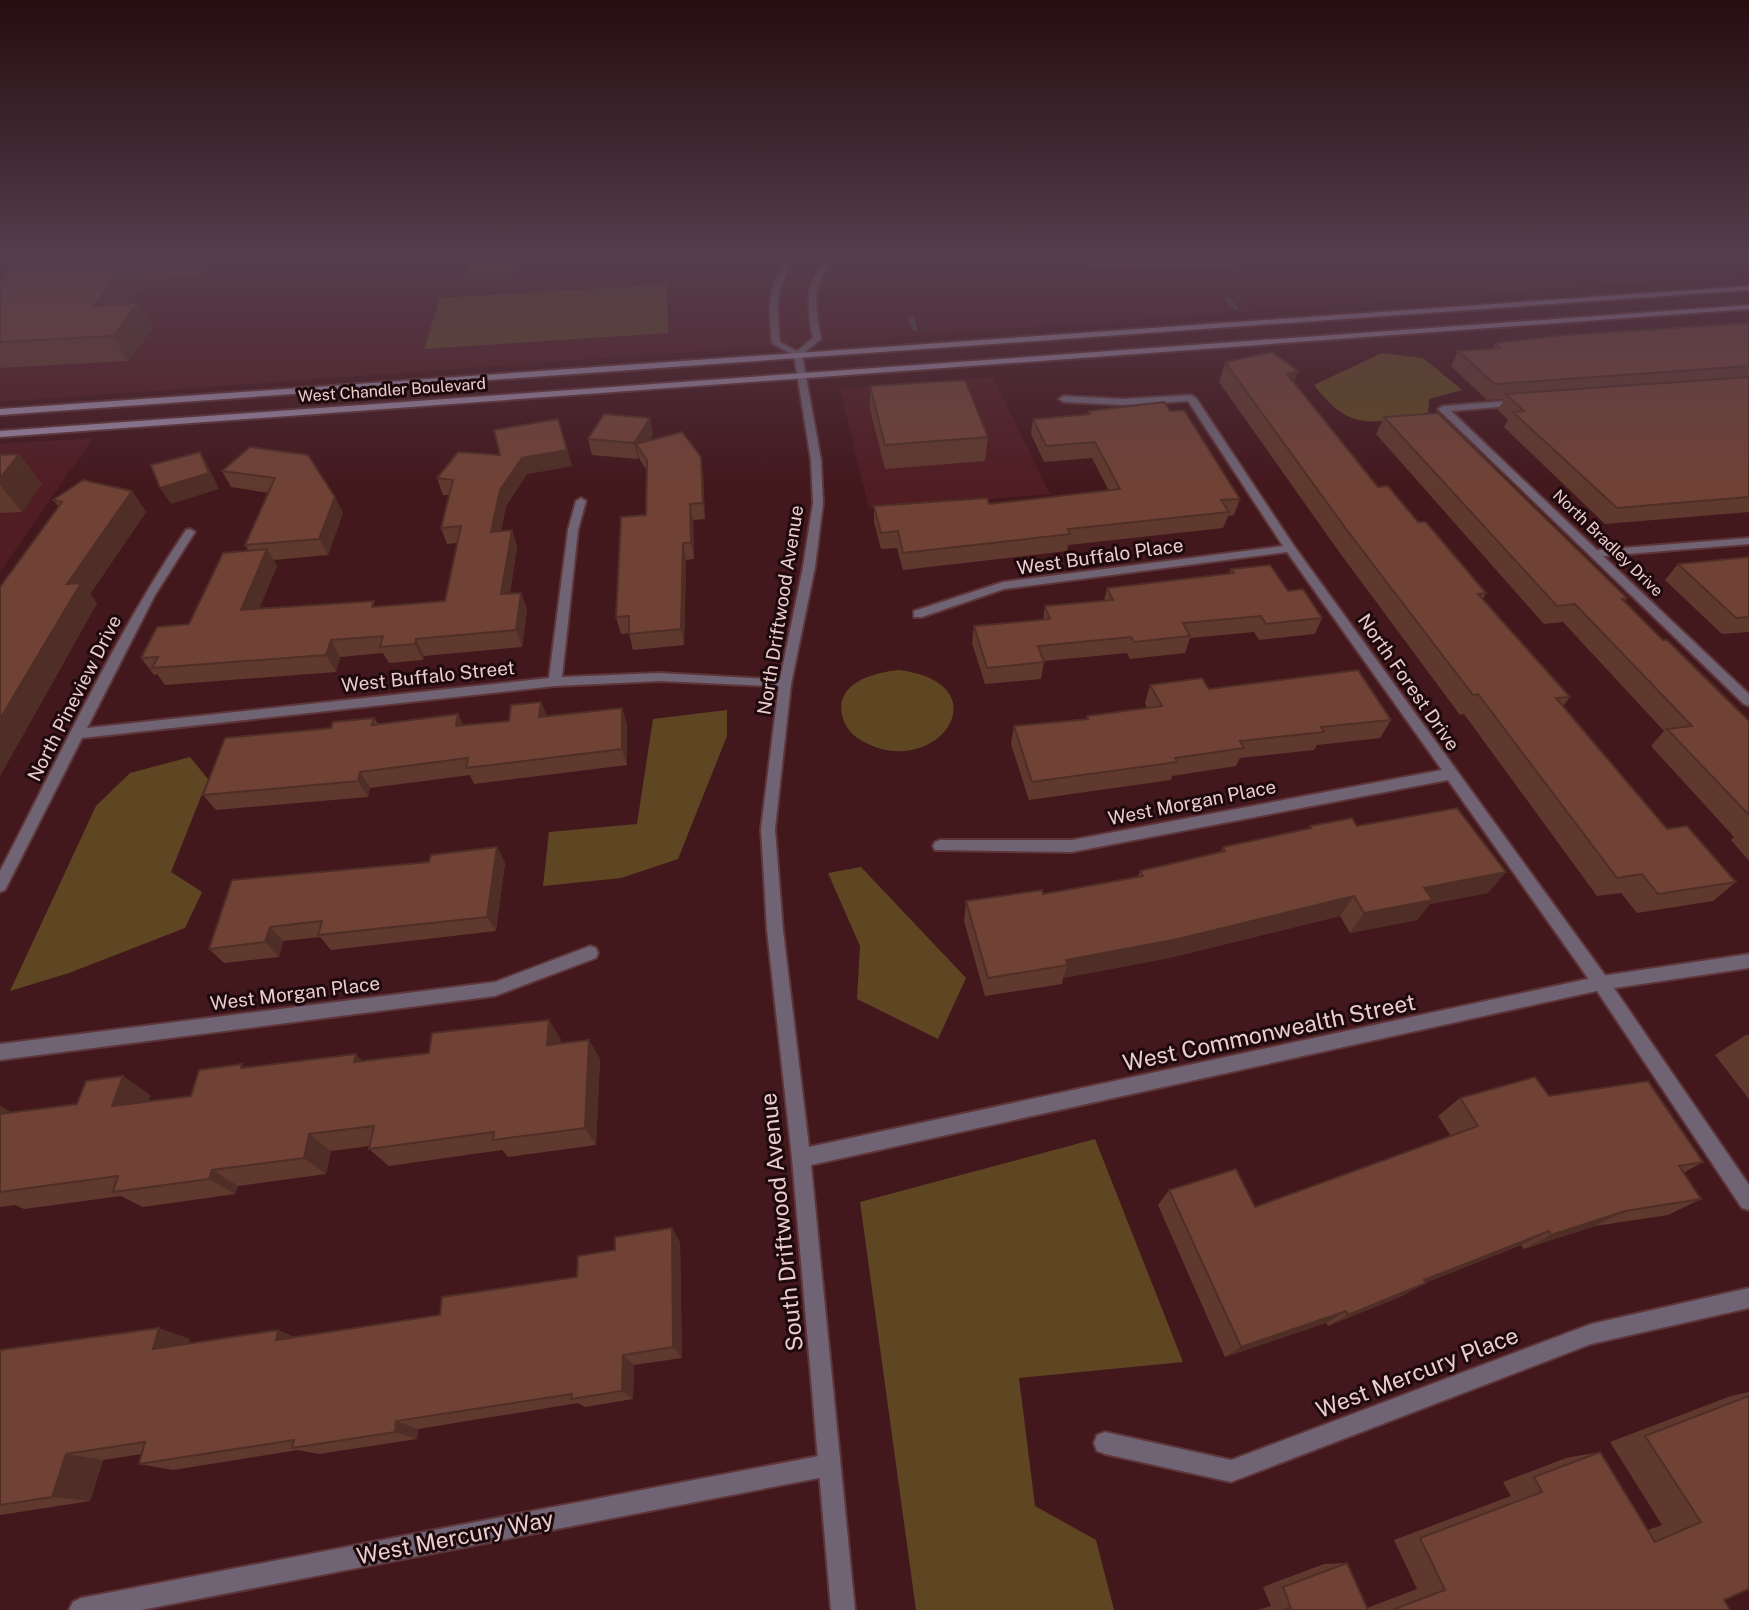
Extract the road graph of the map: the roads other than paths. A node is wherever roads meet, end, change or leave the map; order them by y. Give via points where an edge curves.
1 (775, 334) edge
2 (816, 334) edge
3 (1095, 334) edge
4 (1377, 334) edge
5 (799, 355) junction
6 (802, 376) junction
7 (1064, 399) dead end
8 (1527, 402) edge
9 (0, 412) edge
10 (0, 434) edge
11 (580, 500) dead end
12 (190, 532) dead end
13 (1749, 541) edge
14 (1290, 548) junction
15 (1596, 553) junction
16 (918, 614) dead end
17 (555, 682) junction
18 (785, 684) junction
19 (1749, 701) edge
20 (76, 734) junction
21 (1450, 774) junction
22 (768, 830) joint
23 (940, 846) dead end
24 (0, 886) edge
25 (590, 953) dead end
26 (1749, 961) edge
27 (1601, 983) junction
28 (0, 1052) edge
29 (801, 1158) junction
30 (1749, 1201) edge
31 (1749, 1298) edge
32 (1105, 1443) dead end
33 (828, 1465) junction
34 (81, 1610) edge
35 (844, 1610) edge

1 - 5 street via 776,343
2 - 5 street via 817,339
3 - 5 main road, West Chandler Boulevard
4 - 6 main road, West Chandler Boulevard
5 - 6 street, North Driftwood Avenue
5 - 9 main road, West Chandler Boulevard
6 - 10 main road, West Chandler Boulevard
6 - 18 street, North Driftwood Avenue via 818,503
7 - 14 street, North Forest Drive via 1191,398
8 - 15 street, North Bradley Drive via 1443,409
11 - 17 street
12 - 20 street, North Pineview Drive via 149,595
13 - 15 street
14 - 16 street, West Buffalo Place via 1003,586
14 - 21 street, North Forest Drive
15 - 19 street, North Bradley Drive
17 - 18 street, West Buffalo Street via 660,677
17 - 20 street, West Buffalo Street
18 - 22 street, North Driftwood Avenue
20 - 24 street, North Pineview Drive
21 - 23 street, West Morgan Place via 1072,846
21 - 27 street, North Forest Drive
22 - 29 street, South Driftwood Avenue
25 - 28 street, West Morgan Place via 495,989
26 - 27 street, West Commonwealth Street
27 - 29 street, West Commonwealth Street
27 - 30 street, North Forest Drive
29 - 33 street, South Driftwood Avenue
31 - 32 street, West Mercury Place via 1591,1335 1231,1471
33 - 34 street, West Mercury Way
33 - 35 street, South Driftwood Avenue

